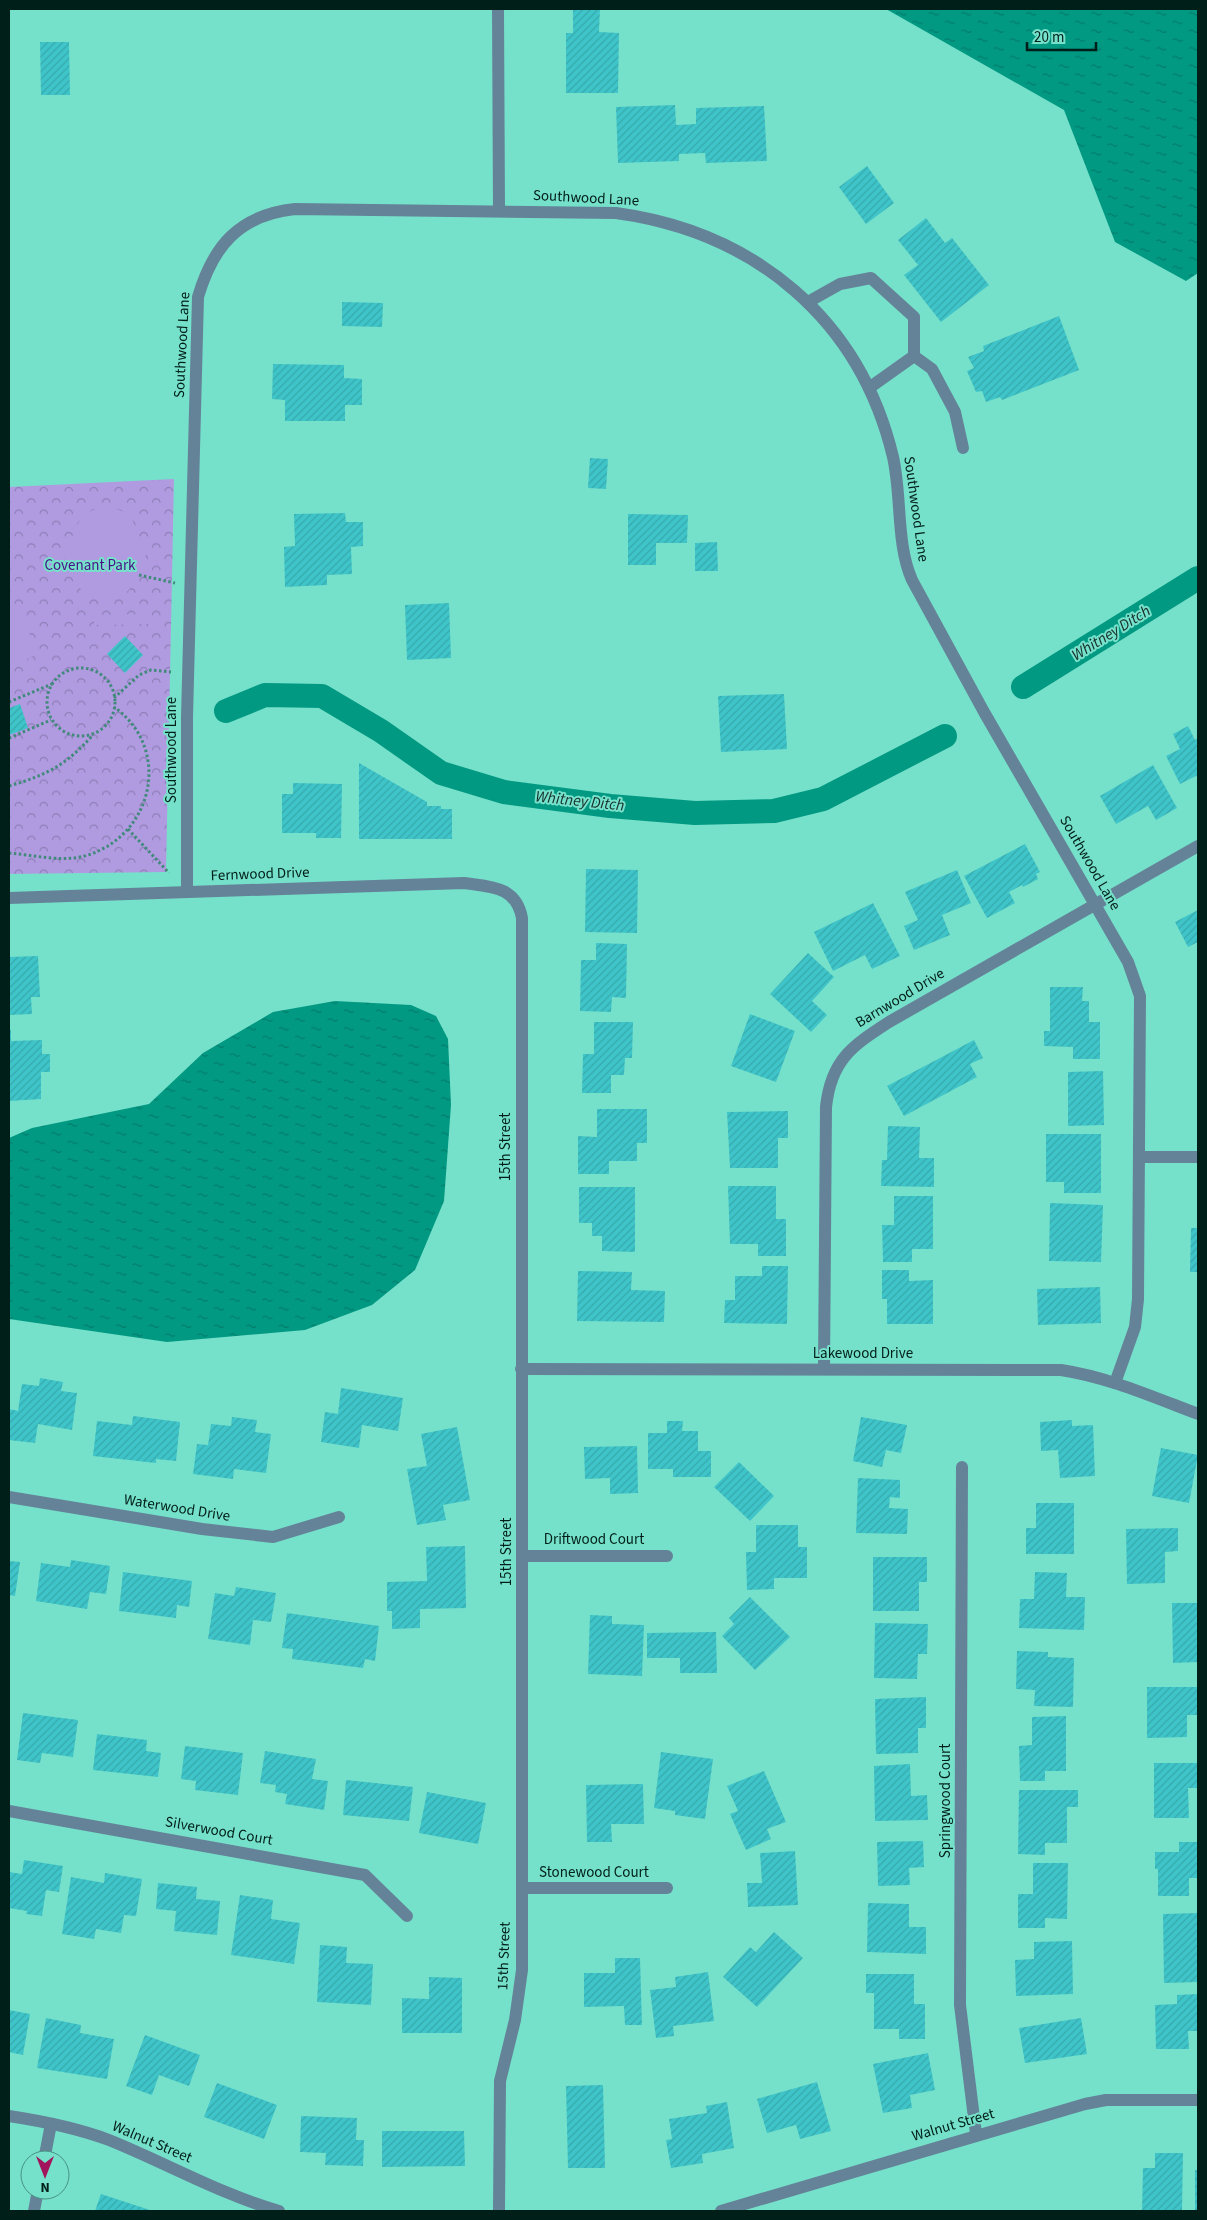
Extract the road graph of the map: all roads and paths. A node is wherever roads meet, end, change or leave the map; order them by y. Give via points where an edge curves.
1 (498, 9) edge
2 (499, 211) junction
3 (808, 302) junction
4 (914, 356) junction
5 (869, 388) junction
6 (963, 448) dead end
7 (139, 575) dead end
8 (190, 584) junction
9 (188, 672) junction
10 (52, 684) junction
11 (114, 698) junction
12 (9, 702) edge
13 (114, 708) junction
14 (51, 720) junction
15 (94, 733) junction
16 (9, 738) edge
17 (9, 786) edge
18 (128, 830) junction
19 (1198, 846) edge
20 (9, 853) edge
21 (187, 892) junction
22 (510, 894) joint
23 (9, 898) edge
24 (1096, 904) junction
25 (1140, 1157) junction
26 (1198, 1157) edge
27 (521, 1369) junction
28 (824, 1369) junction
29 (1115, 1383) junction
30 (1198, 1414) edge
31 (962, 1467) dead end
32 (9, 1496) edge
33 (339, 1517) dead end
34 (522, 1556) junction
35 (667, 1556) dead end
36 (9, 1811) edge
37 (522, 1888) junction
38 (667, 1888) dead end
39 (407, 1916) dead end
40 (1198, 2100) edge
41 (9, 2116) edge
42 (51, 2124) junction
43 (976, 2134) junction
44 (46, 2150) edge
45 (278, 2211) edge
46 (499, 2211) edge
47 (721, 2211) edge

1 - 2 street
2 - 3 street, Southwood Lane via 616,213 664,222 705,235 738,251 777,275
2 - 8 street, Southwood Lane via 295,209 252,221 228,238 218,250 205,273 198,297
3 - 4 street via 840,284 871,278 914,317
3 - 5 street, Southwood Lane via 842,342
4 - 5 street
4 - 6 street via 932,369 955,412
5 - 24 street, Southwood Lane via 888,437 897,472 904,558 912,580 984,712
7 - 8 path
8 - 9 street, Southwood Lane
9 - 11 path via 151,670 139,675
9 - 21 street, Southwood Lane
10 - 11 path via 65,672 87,669 107,680
10 - 12 path
10 - 14 path via 46,698
11 - 13 path
13 - 15 path via 108,723
13 - 18 path via 126,716 139,733 150,778 139,815
14 - 15 path via 67,734
14 - 16 path
15 - 17 path via 75,755 61,765
18 - 20 path via 119,839 87,855 67,858
18 - 21 path
19 - 24 street, Barnwood Drive
21 - 22 street, Fernwood Drive via 464,883 496,887
21 - 23 street, Fernwood Drive
22 - 27 street, 15th Street via 521,909 522,918
24 - 25 street, Southwood Lane via 1128,962 1140,996
24 - 28 street, Barnwood Drive via 888,1022 855,1044 839,1063 826,1108
25 - 26 street
25 - 29 street, Southwood Lane via 1135,1327
27 - 28 street, Lakewood Drive
27 - 34 street, 15th Street
28 - 29 street, Lakewood Drive via 1061,1370
29 - 30 street, Lakewood Drive
31 - 43 street, Springwood Court via 960,2006
32 - 33 street, Waterwood Drive via 202,1529 273,1537
34 - 35 street, Driftwood Court
34 - 37 street, 15th Street
36 - 39 street, Silverwood Court via 365,1875
37 - 38 street, Stonewood Court
37 - 46 street, 15th Street via 520,1995 500,2081
40 - 43 street, Walnut Street via 1106,2100
41 - 42 street, Walnut Street
42 - 44 street
42 - 45 street, Walnut Street via 108,2140 250,2203
43 - 47 street, Walnut Street

